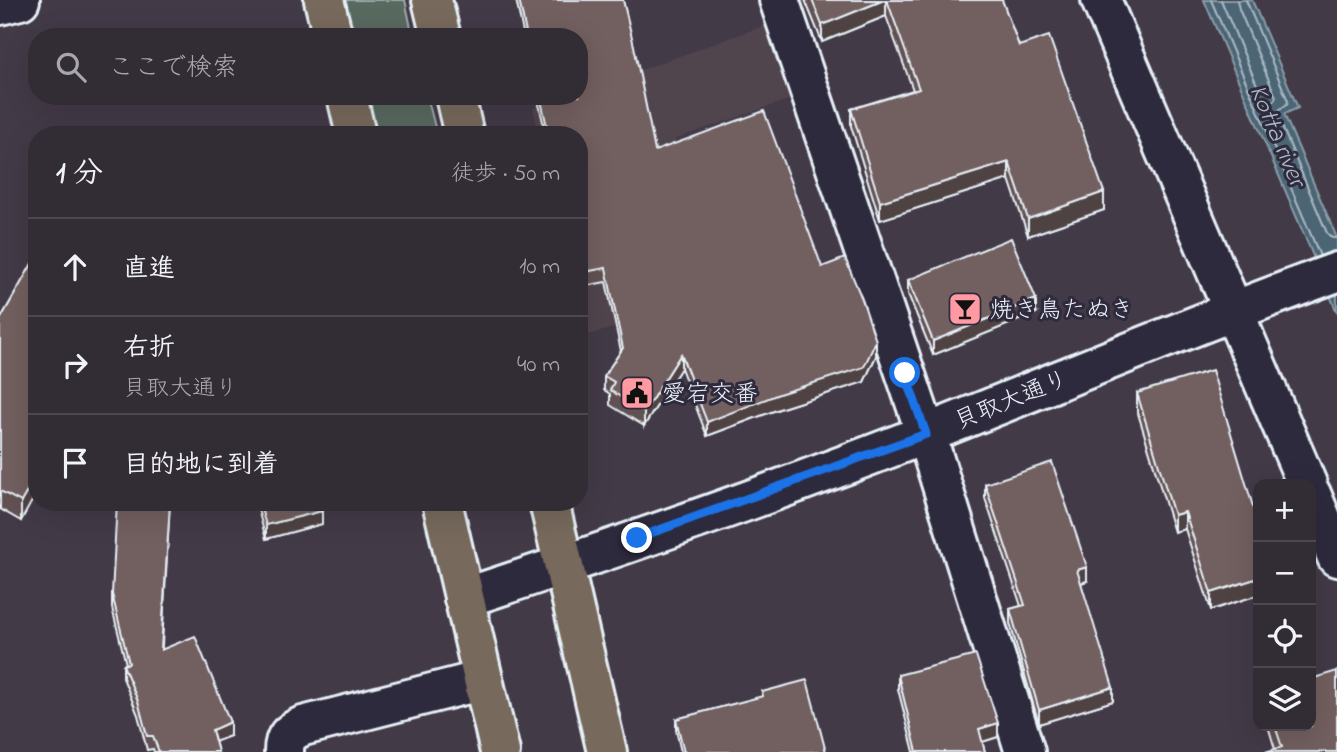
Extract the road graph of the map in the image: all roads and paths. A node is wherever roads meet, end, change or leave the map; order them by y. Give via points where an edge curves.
1 (20, 0) edge
2 (324, 0) edge
3 (432, 0) edge
4 (779, 0) edge
5 (1101, 0) edge
6 (0, 5) edge
7 (331, 28) edge
8 (439, 28) edge
9 (349, 105) edge
10 (457, 105) edge
11 (354, 126) edge
12 (462, 126) edge
13 (1337, 272) edge
14 (1247, 305) junction
15 (926, 434) junction
16 (1305, 479) edge
17 (1316, 506) edge
18 (444, 511) edge
19 (551, 511) edge
20 (1337, 557) edge
21 (564, 565) junction
22 (464, 598) junction
23 (483, 680) junction
24 (284, 752) edge
25 (500, 752) edge
26 (607, 752) edge
27 (1025, 752) edge

1 - 6 street
2 - 7 main road
3 - 8 main road
4 - 15 street
5 - 14 street
9 - 11 main road
10 - 12 main road
13 - 14 street, 貝取大通り
14 - 15 street, 貝取大通り
14 - 16 street
15 - 21 street, 貝取大通り
15 - 27 street
17 - 20 street
18 - 22 main road
19 - 21 main road
21 - 22 street, 貝取大通り
21 - 26 main road
22 - 23 main road
23 - 24 street via 303,726 290,732
23 - 25 main road

